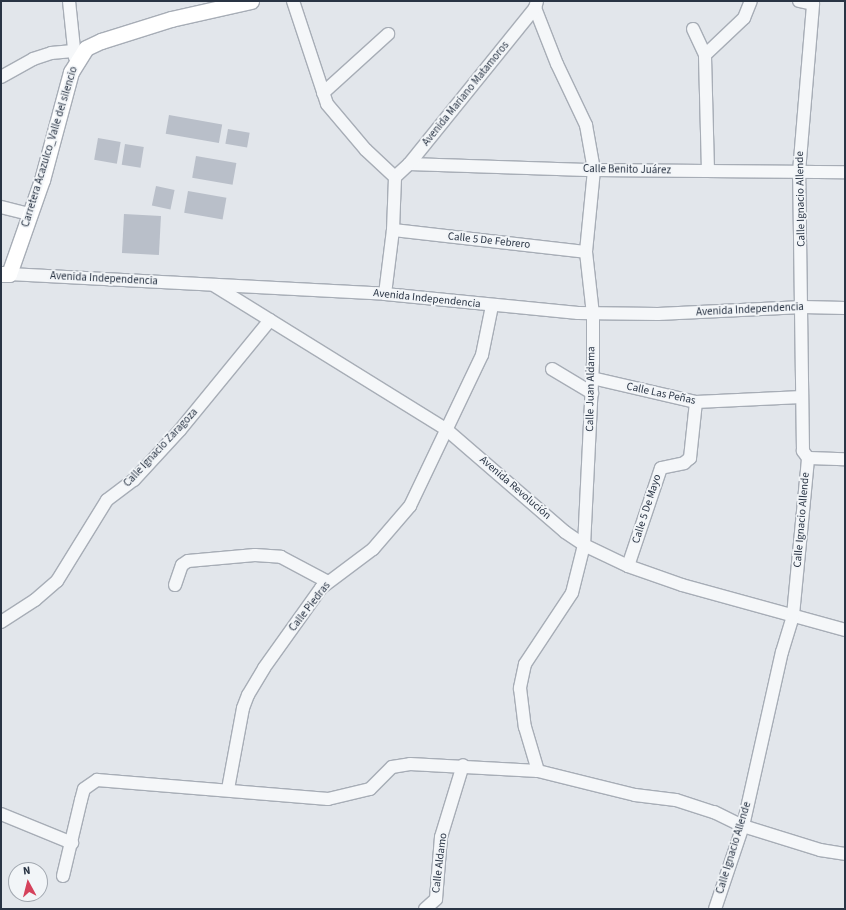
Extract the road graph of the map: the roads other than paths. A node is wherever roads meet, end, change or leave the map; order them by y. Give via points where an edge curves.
1 (69, 1) edge
2 (252, 1) edge
3 (293, 1) edge
4 (751, 1) edge
5 (799, 1) edge
6 (814, 2) edge
7 (536, 4) edge
8 (693, 29) dead end
9 (388, 34) dead end
10 (705, 55) junction
11 (74, 57) junction
12 (1, 77) edge
13 (323, 93) junction
14 (409, 164) junction
15 (594, 170) junction
16 (708, 171) junction
17 (799, 172) junction
18 (845, 172) edge
19 (395, 177) junction
20 (1, 207) edge
21 (30, 214) junction
22 (393, 230) junction
23 (586, 252) junction
24 (5, 274) edge
25 (214, 285) junction
26 (385, 294) junction
27 (492, 306) junction
28 (803, 306) junction
29 (845, 308) edge
30 (593, 314) junction
31 (270, 320) junction
32 (552, 369) dead end
33 (592, 378) junction
34 (592, 393) junction
35 (802, 397) junction
36 (696, 402) junction
37 (448, 430) junction
38 (808, 458) junction
39 (845, 460) edge
40 (584, 545) junction
41 (628, 566) junction
42 (328, 582) junction
43 (175, 585) dead end
44 (793, 615) junction
45 (1, 622) edge
46 (845, 630) edge
47 (463, 765) junction
48 (538, 771) junction
49 (228, 789) junction
50 (1, 814) edge
51 (744, 826) junction
52 (72, 843) junction
53 (845, 854) edge
54 (63, 876) dead end
55 (425, 909) edge
56 (716, 909) edge

1 - 11 street
2 - 11 main road, Carretera Acazulco_Valle del silencio via 171,19 101,41
3 - 13 street
4 - 10 street via 744,18
5 - 6 street
6 - 17 street, Calle Ignacio Allende
7 - 14 street, Avenida Mariano Matamoros
7 - 15 street, Calle Juan Aldama via 557,64 586,125
8 - 10 street
9 - 13 street
10 - 16 street
11 - 12 street via 51,53 33,59
11 - 21 main road, Carretera Acazulco_Valle del silencio
13 - 19 street via 339,120
14 - 15 street, Calle Benito Juárez
14 - 19 street, Avenida Mariano Matamoros
15 - 16 street, Calle Benito Juárez
15 - 23 street, Calle Juan Aldama
16 - 17 street, Calle Benito Juárez
17 - 18 street, Calle Benito Juárez
17 - 28 street, Calle Ignacio Allende
19 - 22 street
20 - 21 street
21 - 24 main road, Carretera Acazulco_Valle del silencio
22 - 23 street, Calle 5 De Febrero
22 - 26 street
23 - 30 street, Calle Juan Aldama
24 - 25 street, Avenida Independencia
25 - 26 street, Avenida Independencia
25 - 31 street, Avenida Revolución
26 - 27 street, Avenida Independencia
27 - 30 street, Avenida Independencia
27 - 37 street, Calle Piedras via 482,355
28 - 29 street, Avenida Independencia
28 - 30 street, Avenida Independencia via 658,314
28 - 35 street, Calle Ignacio Allende
30 - 33 street, Calle Juan Aldama
31 - 37 street, Avenida Revolución
31 - 45 street, Calle Ignacio Zaragoza via 180,430 134,480 107,500 57,581 35,600
32 - 34 street
33 - 34 street, Calle Juan Aldama
33 - 36 street, Calle Las Peñas
34 - 40 street, Calle Juan Aldama
35 - 36 street, Calle Las Peñas
35 - 38 street, Calle Ignacio Allende via 803,451
36 - 41 street, Calle 5 De Mayo via 690,458 684,463 661,468
37 - 40 street, Avenida Revolución via 565,532
37 - 42 street, Calle Piedras via 423,483 397,523 373,549
38 - 39 street
38 - 44 street, Calle Ignacio Allende
40 - 41 street, Avenida Revolución
40 - 48 street, Calle Juan Aldama via 572,592 525,664 522,674 520,701
41 - 44 street, Avenida Revolución via 696,589
42 - 43 street via 281,557 255,555 188,561 182,565
42 - 49 street, Calle Piedras via 264,668 248,696 243,708
44 - 46 street, Avenida Revolución
44 - 51 street, Calle Ignacio Allende via 782,652
47 - 48 street
47 - 49 street via 396,766 389,769 370,789 338,798 307,799
47 - 55 street, Calle Aldamo via 441,838 436,899
48 - 51 street via 635,795 676,800 714,812
49 - 52 street via 98,780 84,789
50 - 52 street
51 - 53 street via 820,850
51 - 56 street, Calle Ignacio Allende
52 - 54 street

